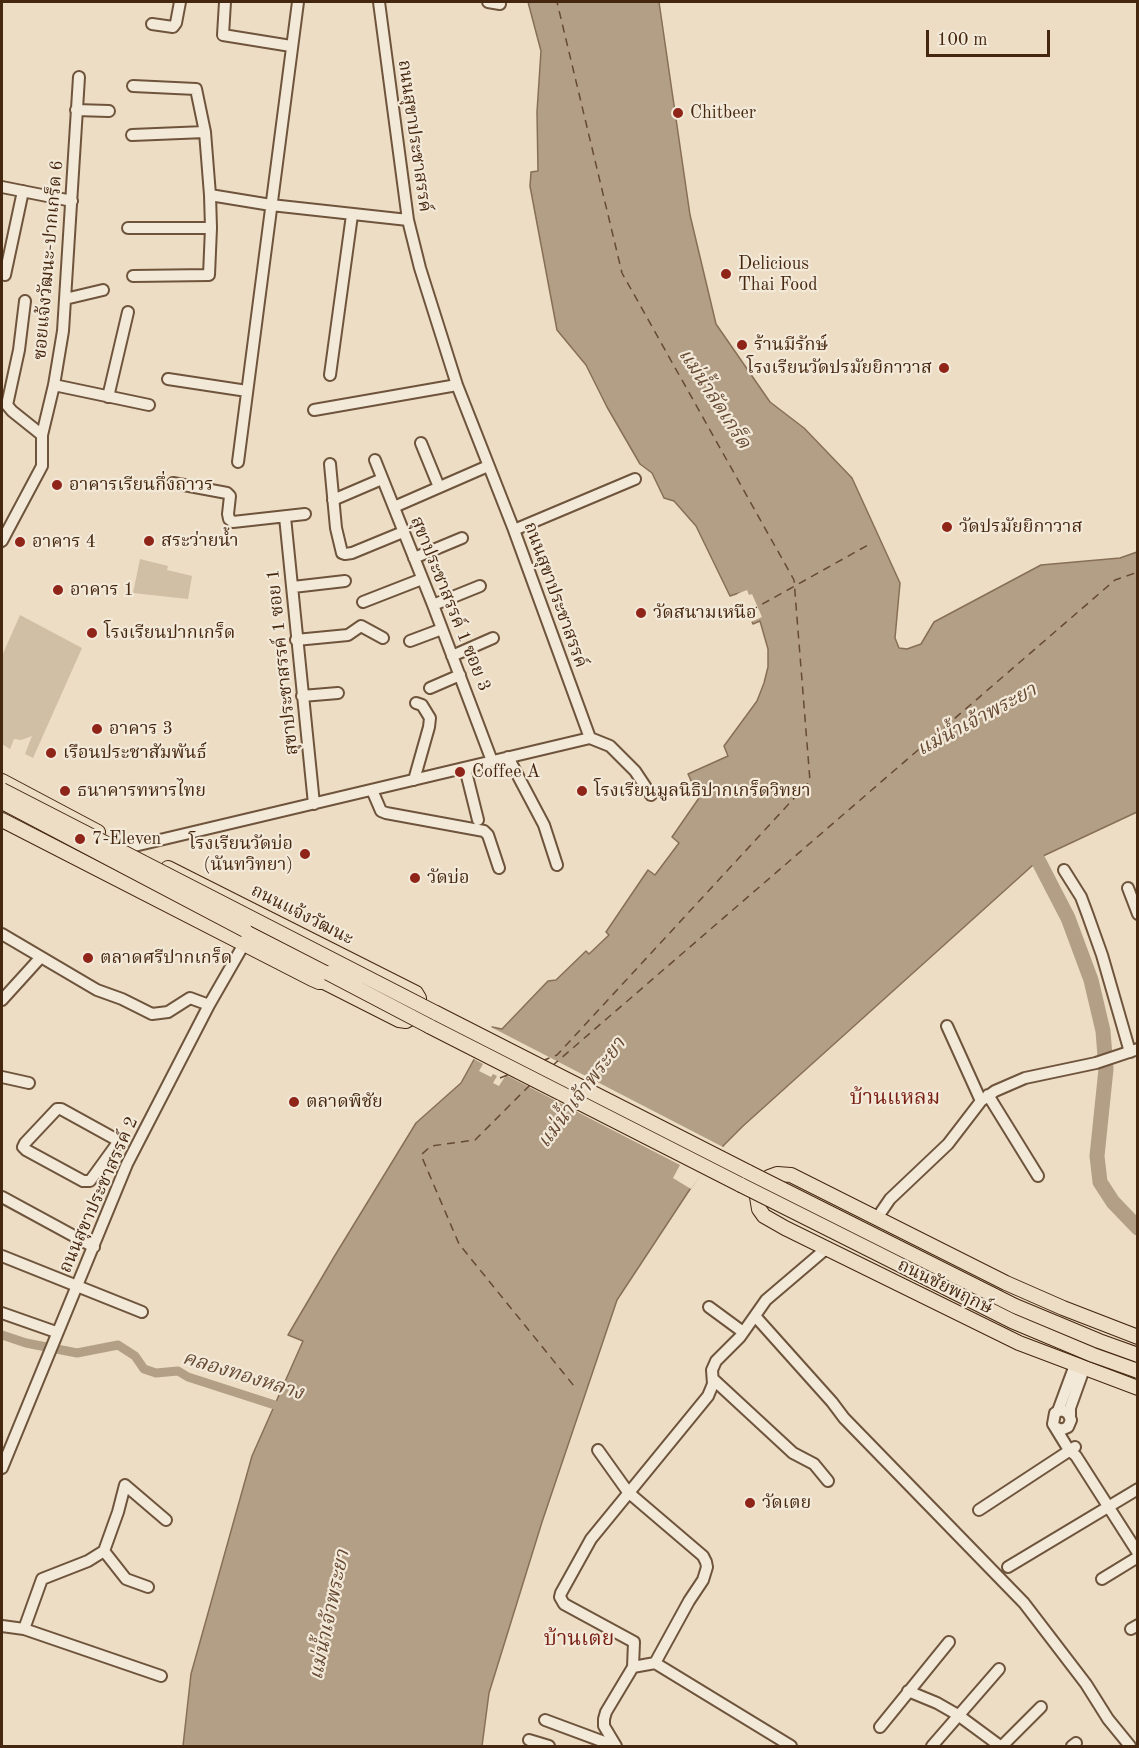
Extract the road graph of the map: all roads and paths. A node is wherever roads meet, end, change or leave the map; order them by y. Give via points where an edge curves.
1 (180, 2) edge
2 (225, 2) edge
3 (298, 2) edge
4 (379, 2) edge
5 (488, 2) edge
6 (500, 4) dead end
7 (153, 24) dead end
8 (291, 45) junction
9 (79, 77) dead end
10 (133, 86) dead end
11 (76, 110) junction
12 (109, 111) dead end
13 (205, 132) junction
14 (132, 135) dead end
15 (2, 187) edge
16 (22, 191) junction
17 (210, 195) junction
18 (72, 201) junction
19 (271, 206) junction
20 (352, 215) junction
21 (408, 220) junction
22 (128, 228) dead end
23 (211, 228) junction
24 (5, 259) edge
25 (5, 275) dead end
26 (133, 276) dead end
27 (104, 290) dead end
28 (65, 299) junction
29 (25, 301) dead end
30 (128, 312) dead end
31 (330, 375) dead end
32 (168, 379) dead end
33 (54, 385) junction
34 (457, 385) junction
35 (248, 391) junction
36 (108, 397) junction
37 (149, 405) dead end
38 (314, 410) dead end
39 (42, 435) junction
40 (421, 443) dead end
41 (375, 460) dead end
42 (238, 462) dead end
43 (330, 464) dead end
44 (488, 466) junction
45 (382, 479) junction
46 (635, 479) dead end
47 (173, 483) dead end
48 (440, 487) junction
49 (333, 500) junction
50 (394, 507) junction
51 (305, 514) dead end
52 (285, 517) junction
53 (514, 530) junction
54 (403, 532) junction
55 (462, 538) dead end
56 (2, 541) edge
57 (414, 558) junction
58 (422, 579) junction
59 (345, 581) dead end
60 (293, 586) junction
61 (480, 586) dead end
62 (363, 602) dead end
63 (433, 605) junction
64 (442, 629) junction
65 (383, 638) dead end
66 (493, 638) dead end
67 (296, 640) junction
68 (410, 641) dead end
69 (452, 656) junction
70 (460, 675) junction
71 (430, 688) dead end
72 (339, 693) dead end
73 (302, 696) junction
74 (416, 703) dead end
75 (590, 738) junction
76 (508, 757) junction
77 (492, 761) junction
78 (465, 768) junction
79 (414, 780) junction
80 (2, 782) edge
81 (2, 790) edge
82 (372, 790) junction
83 (651, 795) dead end
84 (2, 802) edge
85 (314, 804) junction
86 (2, 811) edge
87 (2, 820) edge
88 (478, 820) dead end
89 (126, 848) junction
90 (557, 865) dead end
91 (500, 868) dead end
92 (1064, 870) dead end
93 (109, 875) junction
94 (1128, 888) dead end
95 (1137, 914) edge
96 (2, 934) edge
97 (245, 937) junction
98 (338, 954) junction
99 (41, 957) junction
100 (324, 982) junction
101 (2, 1000) edge
102 (209, 1005) junction
103 (947, 1026) dead end
104 (1129, 1052) edge
105 (2, 1077) edge
106 (29, 1083) dead end
107 (984, 1098) junction
108 (119, 1141) junction
109 (134, 1149) junction
110 (1038, 1176) dead end
111 (745, 1178) junction
112 (2, 1197) edge
113 (877, 1218) junction
114 (94, 1247) junction
115 (827, 1248) junction
116 (2, 1256) edge
117 (75, 1286) junction
118 (1032, 1295) junction
119 (709, 1308) dead end
120 (142, 1312) dead end
121 (2, 1313) edge
122 (755, 1316) junction
123 (743, 1332) junction
124 (54, 1337) junction
125 (1137, 1337) edge
126 (1019, 1343) junction
127 (1137, 1355) edge
128 (1080, 1367) junction
129 (1137, 1371) edge
130 (713, 1378) junction
131 (1137, 1388) edge
132 (1058, 1411) junction
133 (1069, 1421) junction
134 (1055, 1427) junction
135 (598, 1450) dead end
136 (1074, 1451) junction
137 (2, 1468) edge
138 (828, 1481) dead end
139 (1137, 1489) edge
140 (628, 1492) junction
141 (1107, 1506) junction
142 (980, 1510) dead end
143 (166, 1520) dead end
144 (104, 1551) junction
145 (1137, 1555) edge
146 (1008, 1567) dead end
147 (1102, 1579) dead end
148 (148, 1587) dead end
149 (2, 1626) edge
150 (24, 1629) junction
151 (949, 1642) dead end
152 (655, 1663) junction
153 (633, 1667) junction
154 (999, 1669) dead end
155 (161, 1676) dead end
156 (908, 1691) junction
157 (1041, 1707) dead end
158 (958, 1715) junction
159 (545, 1720) dead end
160 (880, 1727) dead end
161 (529, 1740) dead end
162 (549, 1746) edge
163 (616, 1746) edge
164 (791, 1746) edge
165 (932, 1746) edge
166 (1001, 1746) edge
167 (1131, 1746) edge

1 - 7 street via 173,27
2 - 8 street via 223,35
3 - 8 street
4 - 21 street, ถนนสุขาประชาสรรค์
5 - 6 street
8 - 19 street
9 - 11 street, ซอยแจ้งวัฒนะ-ปากเกร็ด 6
10 - 13 street via 196,89
11 - 12 street
11 - 18 street, ซอยแจ้งวัฒนะ-ปากเกร็ด 6
13 - 14 street
13 - 17 street
15 - 16 street
16 - 18 street
16 - 24 street
17 - 19 street
17 - 23 street
18 - 28 street, ซอยแจ้งวัฒนะ-ปากเกร็ด 6
19 - 20 street
19 - 35 street
20 - 21 street
20 - 31 street
21 - 34 street, ถนนสุขาประชาสรรค์
22 - 23 street
23 - 26 street via 209,275
24 - 25 street
27 - 28 street
28 - 33 street, ซอยแจ้งวัฒนะ-ปากเกร็ด 6
29 - 39 street via 7,405
30 - 36 street
32 - 35 street
33 - 36 street
33 - 39 street, ซอยแจ้งวัฒนะ-ปากเกร็ด 6
34 - 38 street
34 - 44 street, ถนนสุขาประชาสรรค์
35 - 42 street
36 - 37 street
39 - 56 street, ซอยแจ้งวัฒนะ-ปากเกร็ด 6 via 42,466
40 - 48 street
41 - 45 street, สุขาประชาสรรค์ 1 ซอย 3
43 - 49 street
44 - 48 street
44 - 53 street, ถนนสุขาประชาสรรค์
45 - 49 street
45 - 50 street, สุขาประชาสรรค์ 1 ซอย 3
46 - 53 street
47 - 52 street via 227,492 229,519 233,522
48 - 50 street
49 - 54 street via 336,528 345,554
50 - 54 street, สุขาประชาสรรค์ 1 ซอย 3
51 - 52 street
52 - 60 street, สุขาประชาสรรค์ 1 ซอย 1
53 - 75 street, ถนนสุขาประชาสรรค์
54 - 57 street, สุขาประชาสรรค์ 1 ซอย 3
55 - 57 street
57 - 58 street, สุขาประชาสรรค์ 1 ซอย 3
58 - 62 street
58 - 63 street, สุขาประชาสรรค์ 1 ซอย 3
59 - 60 street
60 - 67 street, สุขาประชาสรรค์ 1 ซอย 1
61 - 63 street
63 - 64 street, สุขาประชาสรรค์ 1 ซอย 3
64 - 68 street
64 - 69 street, สุขาประชาสรรค์ 1 ซอย 3
65 - 67 street via 361,626 348,635
66 - 69 street
67 - 73 street, สุขาประชาสรรค์ 1 ซอย 1
69 - 70 street, สุขาประชาสรรค์ 1 ซอย 3
70 - 71 street
70 - 77 street, สุขาประชาสรรค์ 1 ซอย 3
72 - 73 street
73 - 85 street, สุขาประชาสรรค์ 1 ซอย 1
74 - 79 street via 422,705 430,718
75 - 76 street
75 - 83 street via 610,746 635,771
76 - 77 street
76 - 90 street via 544,825
77 - 78 street
78 - 79 street
78 - 88 street
79 - 82 street
80 - 89 main road, ถนนแจ้งวัฒนะ
81 - 111 main road, ถนนแจ้งวัฒนะ, bridge
82 - 85 street
82 - 91 street via 381,811 386,813 484,831
84 - 97 main road, ถนนแจ้งวัฒนะ, bridge
85 - 89 street
86 - 97 main road, bridge
87 - 93 main road, ถนนแจ้งวัฒนะ
89 - 93 main road
89 - 98 main road, ถนนแจ้งวัฒนะ
92 - 104 street via 1081,897 1090,922
93 - 97 main road, ถนนแจ้งวัฒนะ
94 - 95 street
96 - 99 street
97 - 100 main road, ถนนแจ้งวัฒนะ via 312,979
97 - 102 street, ถนนสุขาประชาสรรค์ 2
97 - 111 main road, ถนนแจ้งวัฒนะ, bridge
98 - 100 main road
98 - 100 main road, ถนนแจ้งวัฒนะ via 416,993 419,1008 415,1016 399,1020
99 - 101 street
99 - 102 street via 97,990 152,1014 168,1012 190,998
102 - 109 street, ถนนสุขาประชาสรรค์ 2
103 - 107 street
104 - 107 street via 1025,1078
105 - 106 street
107 - 110 street
107 - 113 street via 948,1144 890,1199
108 - 108 street via 61,1109 23,1146 87,1182
108 - 109 street
109 - 114 street, ถนนสุขาประชาสรรค์ 2
111 - 127 main road, ถนนชัยพฤกษ์, bridge via 1016,1306
111 - 129 main road, ถนนชัยพฤกษ์, bridge via 1012,1321
112 - 114 street
113 - 115 main road, ถนนชัยพฤกษ์ via 791,1175 769,1177 760,1185 757,1197 764,1216
113 - 118 main road, ถนนชัยพฤกษ์
114 - 117 street, ถนนสุขาประชาสรรค์ 2
115 - 122 street via 770,1296
115 - 126 main road, ถนนชัยพฤกษ์
116 - 117 street
117 - 120 street
117 - 124 street, ถนนสุขาประชาสรรค์ 2
118 - 125 main road, ถนนชัยพฤกษ์
118 - 126 main road via 1047,1306 1053,1327 1039,1344
119 - 123 street
121 - 124 street
122 - 123 street
122 - 167 street via 844,1418 1024,1603
123 - 130 street via 716,1361
124 - 137 street, ถนนสุขาประชาสรรค์ 2
126 - 128 main road, ถนนชัยพฤกษ์
128 - 131 main road, ถนนชัยพฤกษ์
128 - 132 street
128 - 133 street
130 - 138 street via 793,1454 814,1464
130 - 140 street via 708,1396
132 - 133 street via 1065,1411
132 - 134 street via 1053,1416
133 - 134 street via 1062,1430
133 - 136 street
134 - 136 street
135 - 140 street
136 - 141 street
136 - 142 street
139 - 141 street
140 - 152 street via 703,1556 707,1567 704,1580
140 - 153 street via 591,1539 560,1597 564,1604 634,1642
141 - 145 street
141 - 146 street
143 - 144 street via 125,1485
144 - 148 street via 126,1579
144 - 150 street via 42,1580
145 - 147 street
149 - 150 street
150 - 155 street
151 - 156 street
152 - 153 street
152 - 164 street
153 - 163 street via 604,1719
154 - 158 street
156 - 158 street
156 - 160 street
157 - 166 street
158 - 165 street
158 - 166 street
159 - 163 street
161 - 162 street

